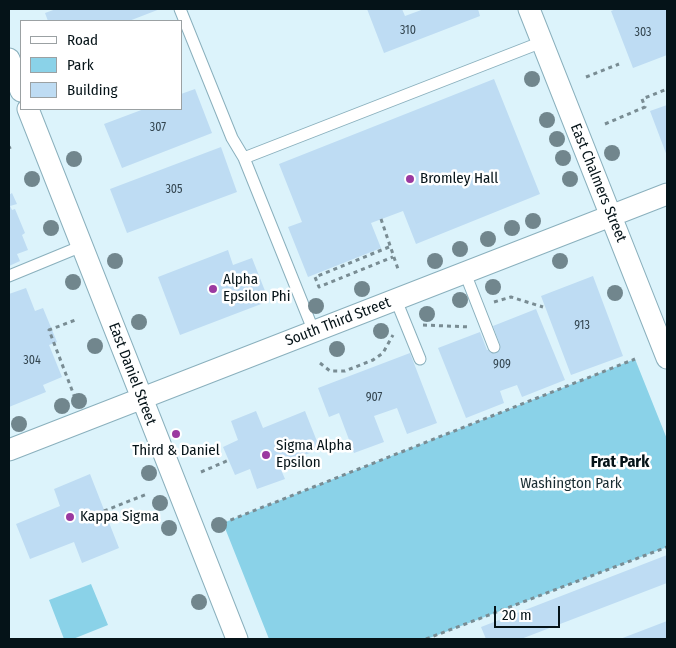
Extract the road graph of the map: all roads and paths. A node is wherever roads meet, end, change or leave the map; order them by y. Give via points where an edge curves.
1 (180, 9) edge
2 (529, 9) edge
3 (542, 42) junction
4 (9, 59) edge
5 (619, 64) dead end
6 (586, 77) dead end
7 (20, 88) edge
8 (667, 89) edge
9 (28, 110) edge
10 (606, 124) dead end
11 (244, 158) junction
12 (667, 194) edge
13 (611, 216) junction
14 (381, 219) dead end
15 (82, 246) junction
16 (389, 247) junction
17 (393, 257) junction
18 (398, 269) dead end
19 (465, 272) junction
20 (9, 276) edge
21 (396, 300) junction
22 (493, 302) dead end
23 (542, 308) dead end
24 (78, 319) dead end
25 (661, 322) edge
26 (418, 325) dead end
27 (477, 327) dead end
28 (314, 332) junction
29 (392, 335) dead end
30 (494, 347) dead end
31 (667, 358) edge
32 (420, 359) dead end
33 (635, 359) dead end
34 (320, 363) dead end
35 (75, 398) dead end
36 (142, 399) junction
37 (9, 450) edge
38 (229, 460) dead end
39 (201, 472) dead end
40 (147, 494) dead end
41 (104, 510) dead end
42 (223, 523) dead end
43 (667, 546) edge
44 (237, 639) edge
45 (426, 639) edge

1 - 11 lane via 232,138
2 - 3 street, East Chalmers Street
3 - 11 lane
3 - 13 street, East Chalmers Street
4 - 7 street
5 - 6 path
8 - 10 path via 642,99 645,106
9 - 15 street, East Daniel Street
11 - 28 lane
12 - 13 street, South Third Street
13 - 19 street, South Third Street
13 - 25 street, East Chalmers Street
14 - 16 path
15 - 20 lane
15 - 36 street, East Daniel Street
16 - 17 path
16 - 17 path via 315,277 319,288
17 - 18 path
19 - 21 street, South Third Street
19 - 30 lane
21 - 28 street, South Third Street
21 - 32 lane
22 - 23 path via 511,297
24 - 35 path via 49,330
25 - 31 street, East Chalmers Street
26 - 27 path
28 - 36 street, South Third Street
29 - 34 path via 383,353 345,371 330,372
33 - 42 path
36 - 37 street, South Third Street
36 - 44 street, East Daniel Street
38 - 39 path
40 - 41 path
43 - 45 path

